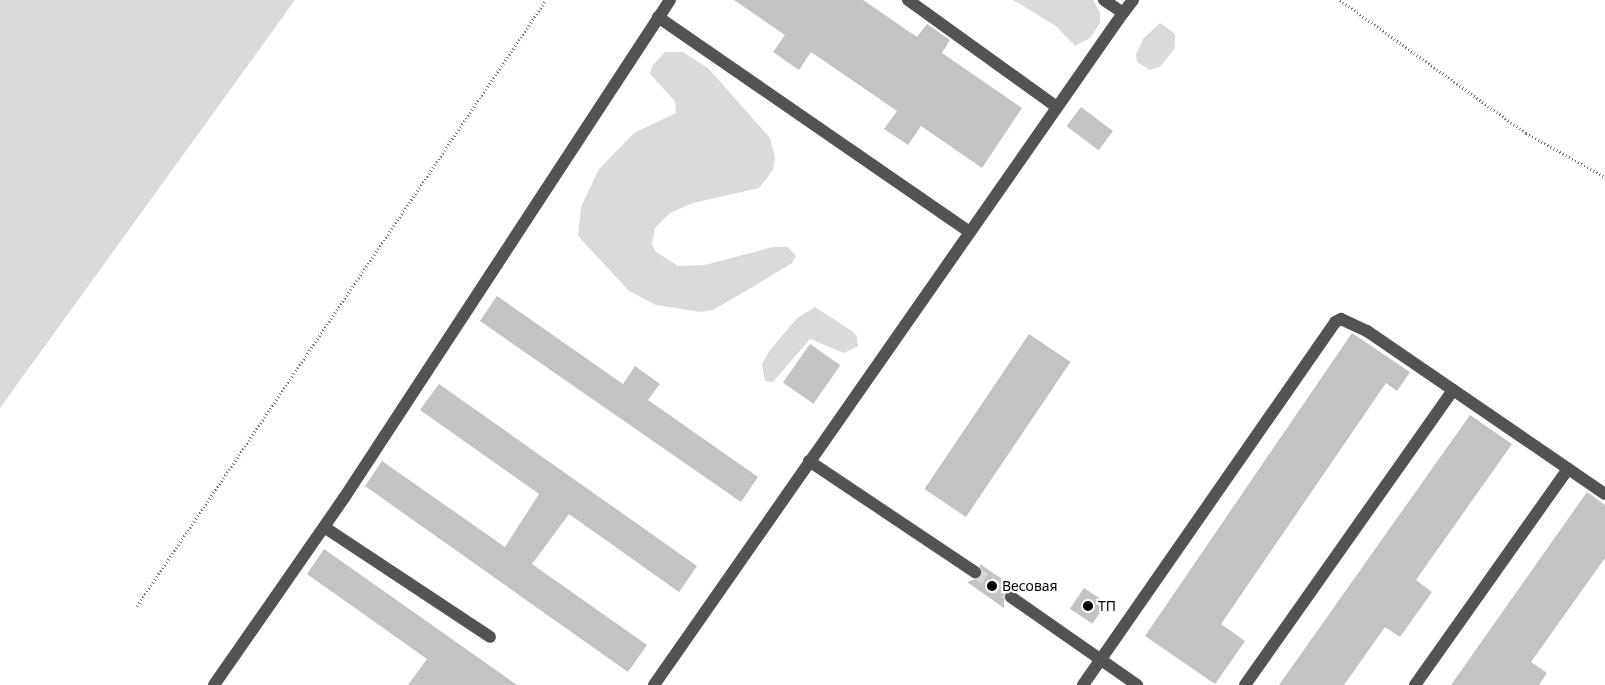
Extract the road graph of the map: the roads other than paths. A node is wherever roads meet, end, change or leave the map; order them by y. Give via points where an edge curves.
1 (670, 0) edge
2 (908, 0) edge
3 (1104, 0) edge
4 (1134, 0) edge
5 (1123, 13) junction
6 (658, 18) junction
7 (1057, 107) junction
8 (970, 232) junction
9 (1453, 390) junction
10 (809, 461) junction
11 (1568, 469) junction
12 (1605, 494) edge
13 (324, 528) junction
14 (975, 572) tunnel mouth
15 (1012, 597) tunnel mouth
16 (490, 637) dead end
17 (1100, 660) junction
18 (214, 685) edge
19 (654, 685) edge
20 (1083, 685) edge
21 (1137, 685) edge
22 (1245, 685) edge
23 (1415, 685) edge

1 - 6 lane
2 - 7 lane
3 - 5 lane
4 - 5 lane
5 - 7 lane
6 - 8 lane
6 - 13 lane
7 - 8 lane
8 - 10 lane
9 - 11 lane
9 - 17 lane via 1367,330 1341,320 1335,322
9 - 22 lane
10 - 14 lane
10 - 19 lane
11 - 12 lane
11 - 23 lane
13 - 16 lane
13 - 18 lane
15 - 17 lane
17 - 20 lane
17 - 21 lane

